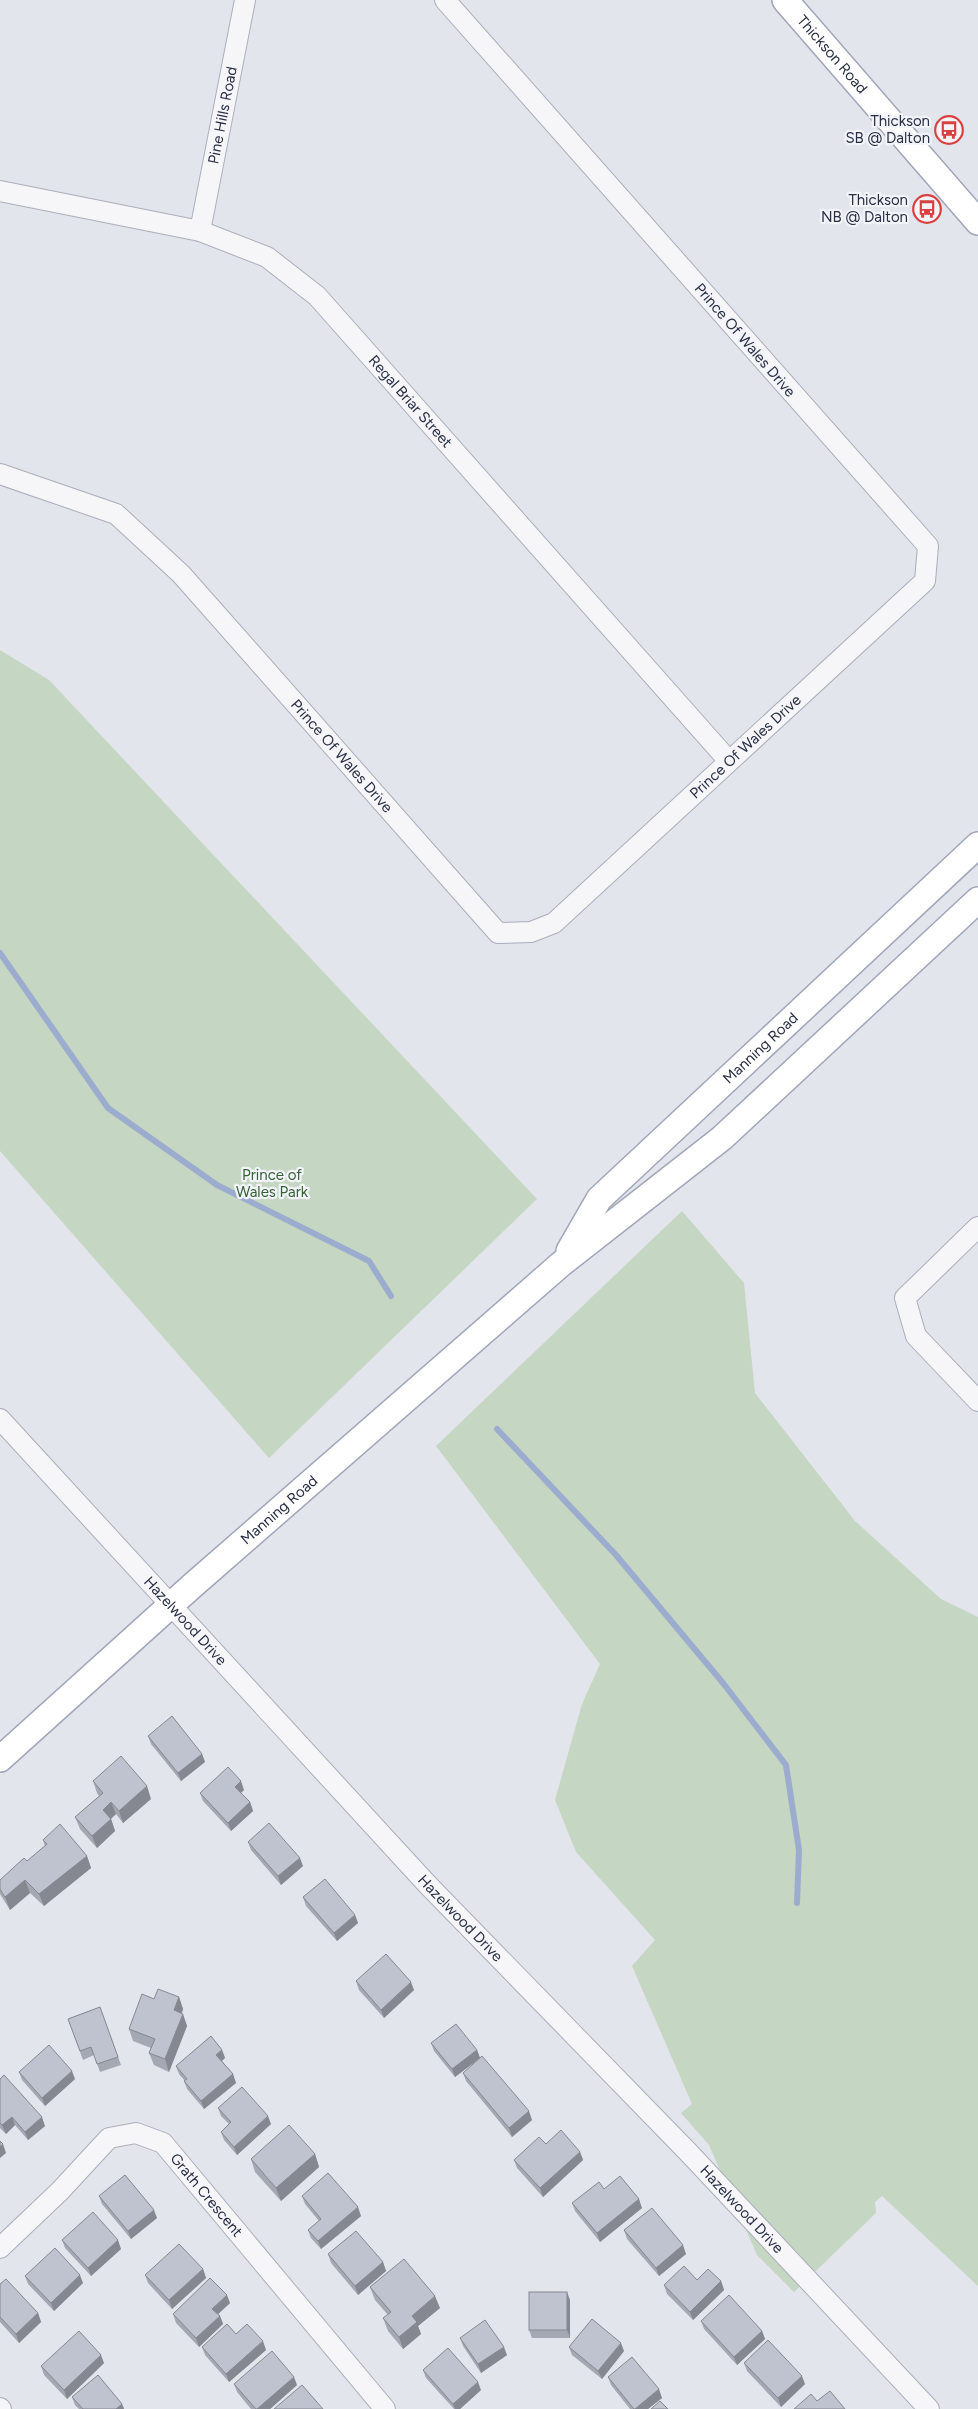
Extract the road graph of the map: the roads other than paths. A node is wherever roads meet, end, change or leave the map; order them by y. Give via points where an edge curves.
1 (245, 0) edge
2 (445, 0) edge
3 (785, 0) edge
4 (0, 191) edge
5 (978, 222) edge
6 (200, 231) junction
7 (0, 474) edge
8 (728, 760) junction
9 (978, 845) edge
10 (978, 900) edge
11 (978, 1226) edge
12 (561, 1264) junction
13 (978, 1401) edge
14 (0, 1419) edge
15 (172, 1604) junction
16 (0, 1760) edge
17 (0, 2248) edge
18 (385, 2409) edge
19 (928, 2409) edge

1 - 6 street, Pine Hills Road
2 - 8 street, Prince Of Wales Drive via 928,546 925,581
3 - 5 main road, Thickson Road
4 - 6 street, Regal Briar Street
6 - 8 street, Regal Briar Street via 267,257 317,296
7 - 8 street, Prince Of Wales Drive via 116,514 138,534 181,574 498,933 531,932 554,923
9 - 12 main road, Manning Road via 599,1199
10 - 12 main road, Manning Road via 722,1138
11 - 13 street via 905,1298 916,1336
12 - 15 main road, Manning Road
14 - 15 street, Hazelwood Drive
15 - 16 main road, Manning Road
15 - 19 street, Hazelwood Drive via 427,1884 689,2153
17 - 18 street, Grath Crescent via 109,2138 136,2133 163,2143

